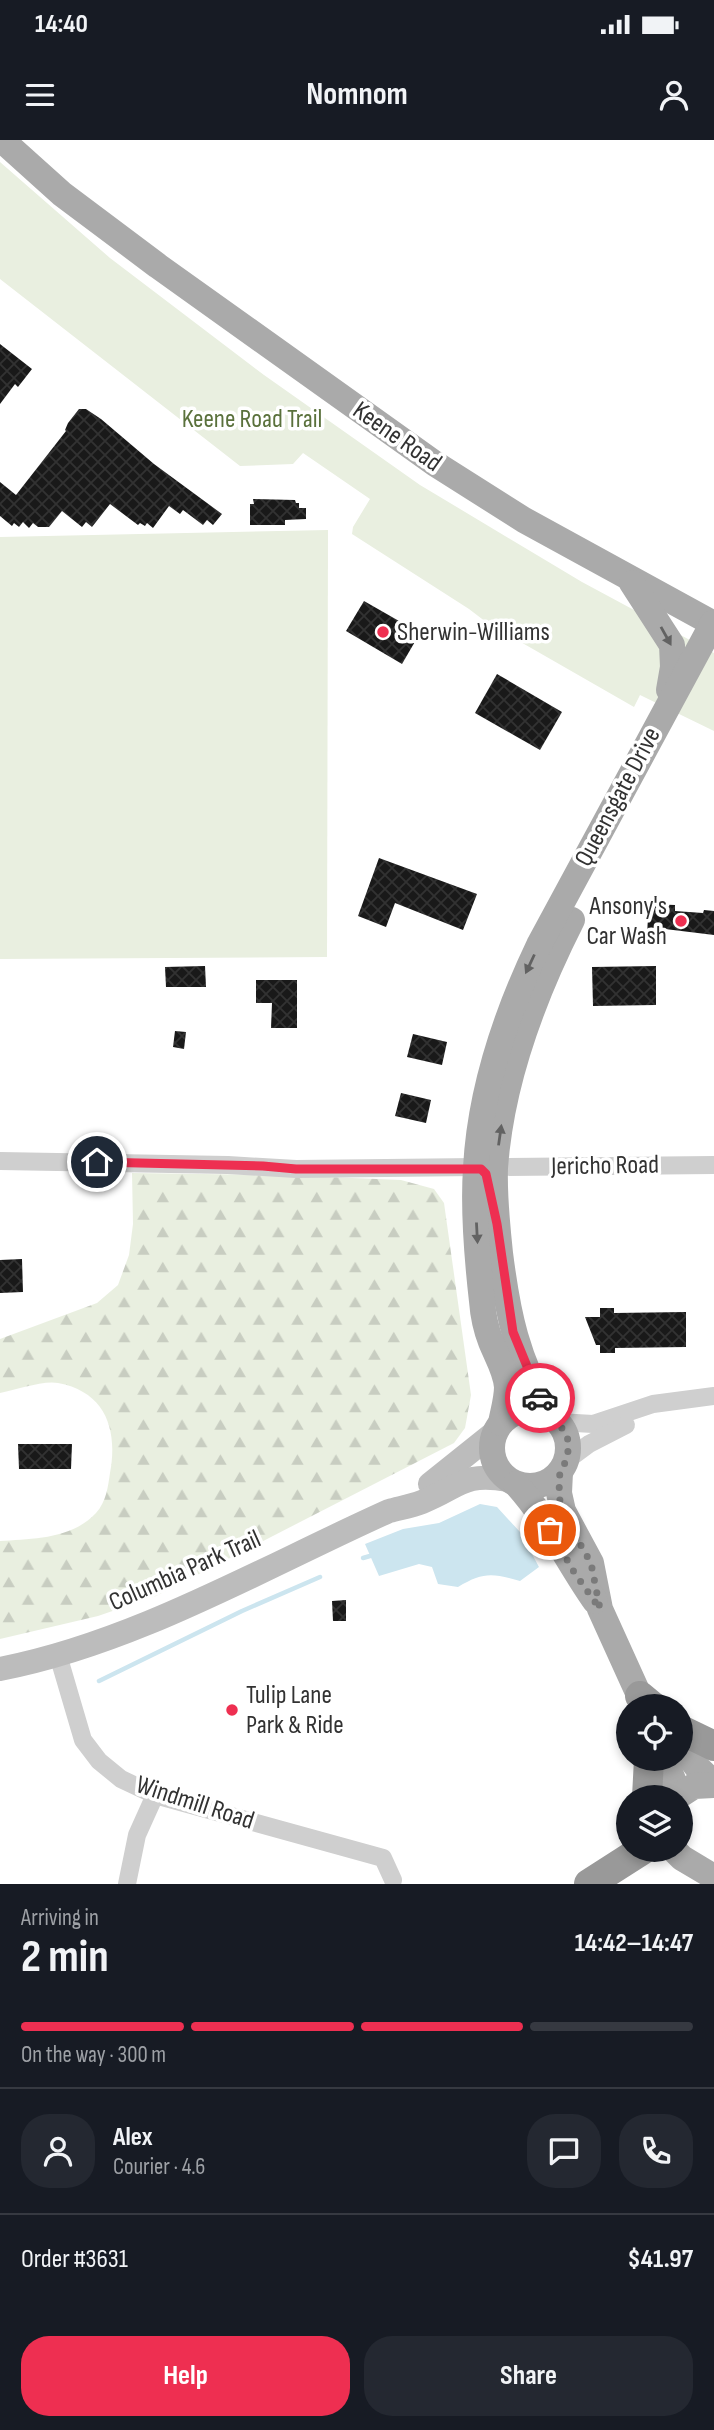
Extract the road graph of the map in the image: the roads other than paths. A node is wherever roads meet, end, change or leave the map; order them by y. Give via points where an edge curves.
1 (2, 140) edge
2 (629, 579) junction
3 (714, 623) edge
4 (714, 656) edge
5 (667, 706) junction
6 (0, 1161) edge
7 (714, 1165) edge
8 (486, 1167) junction
9 (714, 1396) edge
10 (692, 1401) junction
11 (553, 1418) junction
12 (498, 1428) junction
13 (563, 1466) junction
14 (512, 1482) junction
15 (389, 1511) junction
16 (600, 1609) junction
17 (58, 1655) junction
18 (0, 1669) edge
19 (640, 1694) edge
20 (693, 1736) edge
21 (714, 1746) edge
22 (693, 1764) edge
23 (714, 1784) edge
24 (693, 1787) edge
25 (155, 1796) junction
26 (616, 1853) edge
27 (623, 1862) edge
28 (689, 1862) edge
29 (714, 1877) edge
30 (393, 1880) dead end
31 (127, 1884) edge
32 (588, 1884) edge

1 - 2 main road, Keene Road via 62,194 398,439 524,520
2 - 3 main road, Keene Road
2 -> 5 main road via 672,645
3 - 5 main road, Queensgate Drive
8 -> 4 main road, Queensgate Drive via 536,996 583,898
5 -> 8 main road, Queensgate Drive via 539,945 517,995 488,1089
6 - 8 street, Jericho Road via 296,1169
7 - 8 street, Jericho Road
8 - 11 main road via 481,1169 497,1224 513,1332 524,1364
8 -> 12 main road, Queensgate Drive via 477,1236 487,1331 507,1386
9 - 10 street
10 - 11 street via 653,1404 593,1424
10 - 13 street via 609,1432
11 - 12 main road via 538,1411 518,1412
11 - 13 main road via 568,1440
12 - 14 main road via 492,1453
12 - 15 main road, Columbia Park Trail via 453,1467
13 - 14 main road via 540,1485
13 - 16 main road via 562,1507 591,1563
14 - 15 main road, Columbia Park Trail via 495,1477 462,1480 422,1502
14 - 16 main road via 542,1517
15 - 17 main road, Columbia Park Trail via 149,1622
16 - 19 main road
17 - 18 main road, Columbia Park Trail
17 - 25 street, Windmill Road via 83,1740 121,1779
20 - 21 highway
22 - 23 main road
23 - 24 main road
25 - 30 street, Windmill Road via 383,1858
25 - 31 street via 137,1835
26 - 32 highway
27 - 32 highway
28 - 29 main road

